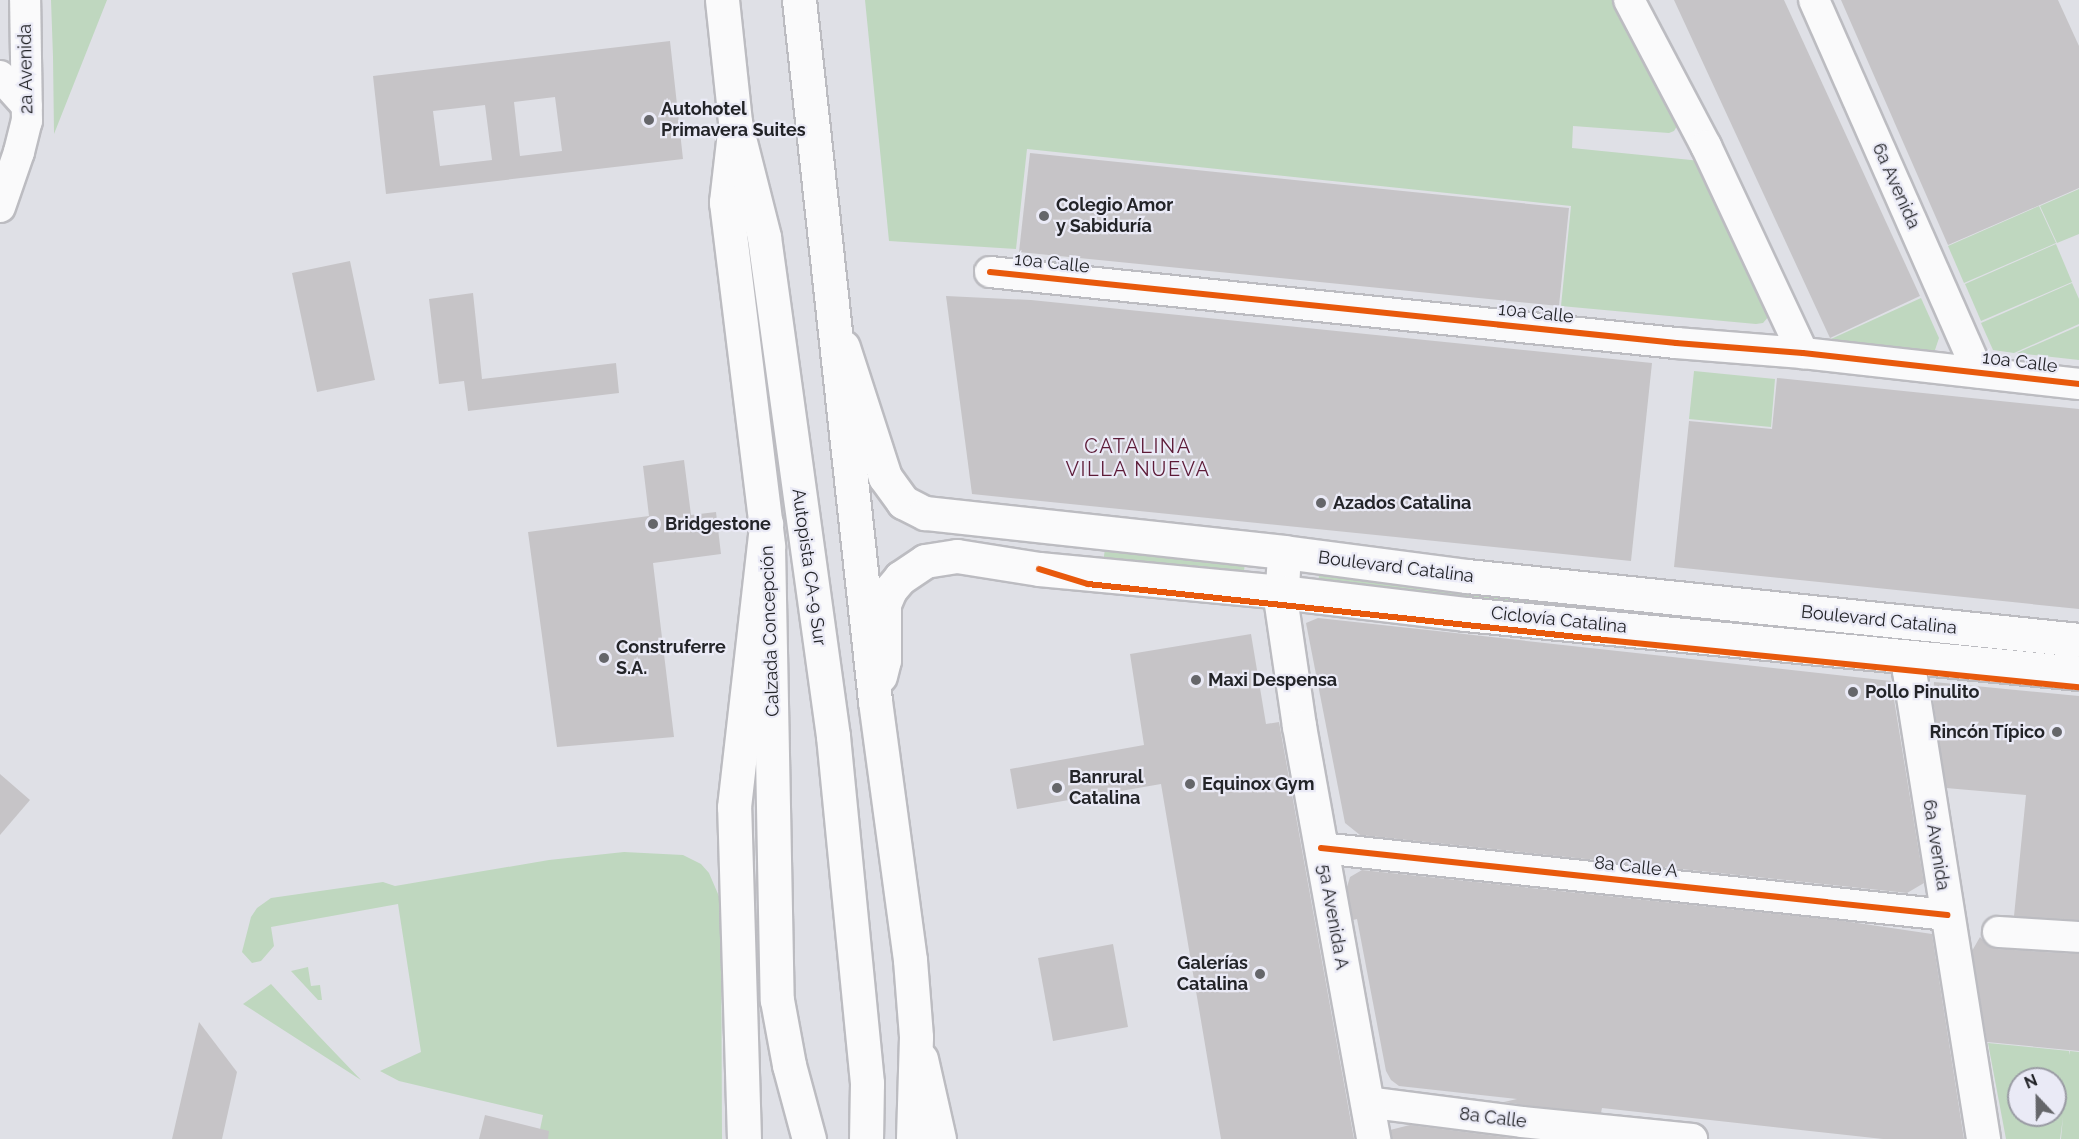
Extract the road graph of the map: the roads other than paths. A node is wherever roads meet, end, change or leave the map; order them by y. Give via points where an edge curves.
1 (25, 0) edge
2 (722, 0) edge
3 (799, 0) edge
4 (1629, 0) edge
5 (1814, 0) edge
6 (0, 76) edge
7 (27, 106) junction
8 (735, 122) junction
9 (0, 207) edge
10 (990, 272) dead end
11 (836, 329) junction
12 (1803, 353) junction
13 (1978, 372) junction
14 (2079, 384) edge
15 (766, 524) junction
16 (1284, 552) junction
17 (1467, 576) junction
18 (1281, 592) junction
19 (1466, 614) junction
20 (2079, 640) edge
21 (1912, 657) junction
22 (2079, 673) edge
23 (875, 701) junction
24 (1321, 849) junction
25 (1947, 915) junction
26 (1998, 932) dead end
27 (2079, 937) edge
28 (916, 1037) junction
29 (1366, 1102) junction
30 (744, 1139) edge
31 (809, 1139) edge
32 (866, 1139) edge
33 (913, 1139) edge
34 (939, 1139) edge
35 (1373, 1139) edge
36 (1692, 1139) edge
37 (1983, 1139) edge

1 - 7 street, 2a Avenida
2 - 8 main road, Autopista CA-9 Sur
3 - 11 main road
4 - 12 street via 1706,146
5 - 13 street, 6a Avenida
6 - 7 street
7 - 9 street, 2a Avenida via 20,152
8 - 15 main road, Calzada Concepción via 726,202
8 - 32 main road, Autopista CA-9 Sur via 764,237 833,736 867,1083
10 - 12 street, 10a Calle
11 - 16 main road, Boulevard Catalina via 885,477 896,494 914,509 936,515
11 - 23 main road
12 - 13 street, 10a Calle
13 - 14 street, 10a Calle
15 - 30 main road via 734,807
15 - 31 main road, Calzada Concepción via 777,1000
16 - 17 main road, Boulevard Catalina
16 - 18 main road, 5a Avenida A
17 - 19 main road
17 - 20 main road, Boulevard Catalina
18 - 19 main road, Boulevard Catalina
18 - 23 main road, Boulevard Catalina via 1039,569 972,557 925,561 900,578 884,604 884,660
18 - 24 main road, 5a Avenida A
19 - 21 main road, Boulevard Catalina
21 - 22 main road, Boulevard Catalina
21 - 25 main road, 6a Avenida via 1910,671
23 - 28 main road via 910,960
24 - 25 street, 8a Calle A
24 - 29 main road, 5a Avenida A
25 - 37 main road, 6a Avenida
26 - 27 street
28 - 33 main road
28 - 34 main road
29 - 35 main road, 5a Avenida A
29 - 36 street, 8a Calle

